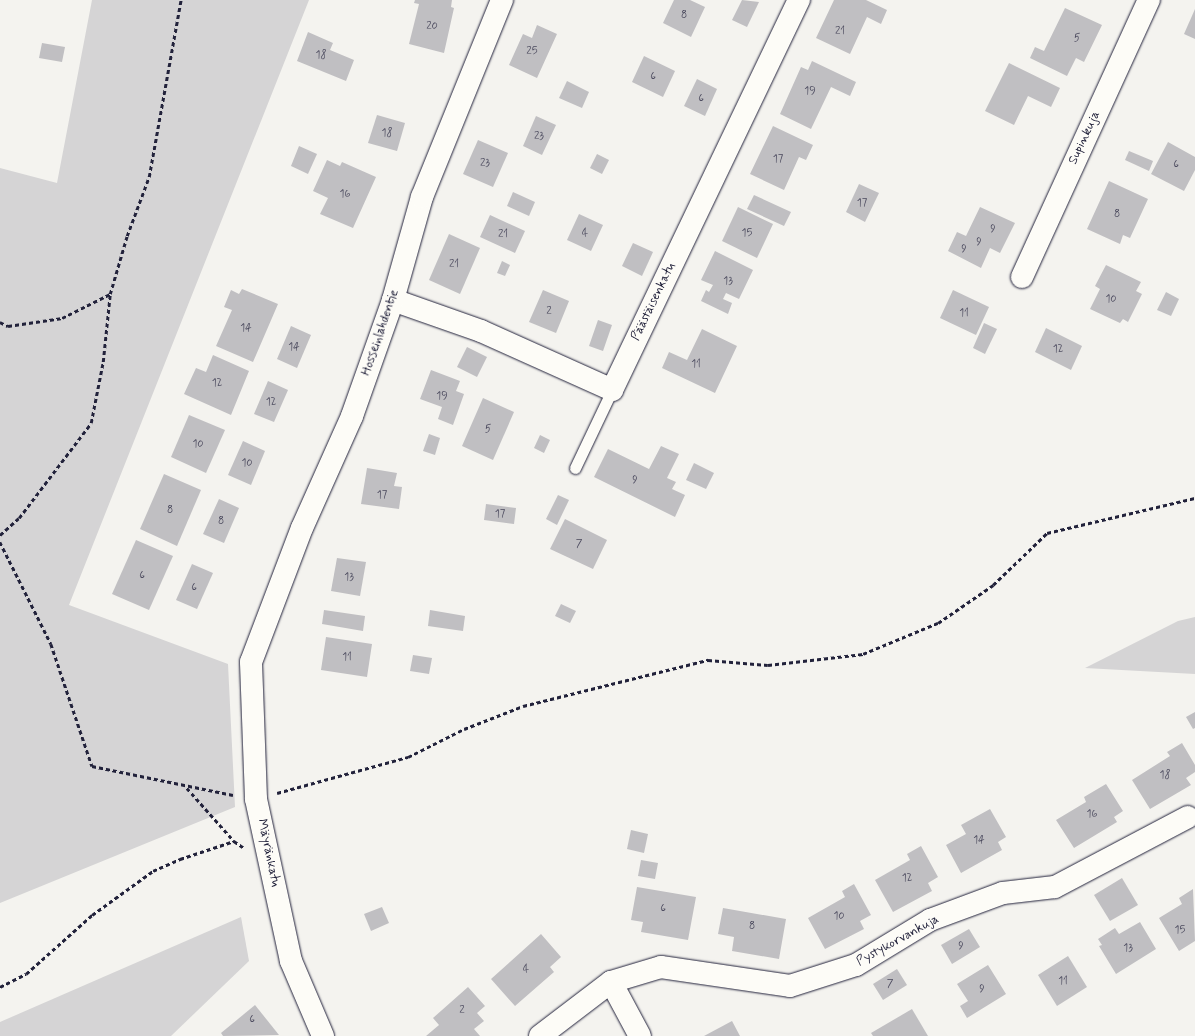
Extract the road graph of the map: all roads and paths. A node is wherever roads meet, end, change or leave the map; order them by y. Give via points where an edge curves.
1 (181, 0) edge
2 (502, 0) edge
3 (798, 0) edge
4 (1149, 0) edge
5 (1022, 276) dead end
6 (110, 294) junction
7 (393, 300) junction
8 (0, 322) edge
9 (612, 390) junction
10 (575, 468) dead end
11 (1195, 498) edge
12 (0, 534) edge
13 (0, 542) edge
14 (251, 662) joint
15 (186, 787) junction
16 (256, 799) junction
17 (1188, 817) dead end
18 (234, 841) junction
19 (269, 860) junction
20 (611, 982) junction
21 (0, 987) edge
22 (323, 1036) edge
23 (540, 1036) edge
24 (640, 1036) edge

1 - 6 path via 168,58 149,177 126,236
2 - 7 street, Hosseinlahdentie via 422,197
3 - 9 street, Päästäisenkatu
4 - 5 street, Supinkuja
6 - 8 path via 62,318 8,326
6 - 12 path via 103,362 91,423 19,518
7 - 9 street via 481,331
7 - 14 street, Hosseinlahdentie via 352,416 302,528
9 - 10 lane
11 - 16 path via 1047,533 994,585 938,623 863,654 768,665 708,660 523,706 464,729 408,757
13 - 15 path via 51,644 92,766
14 - 16 street, Mäyränkatu
15 - 16 path
15 - 18 path
16 - 19 street, Mäyränkatu
17 - 20 street, Pystykorvankuja via 1055,887 996,896 930,920 856,965 790,986 661,967
18 - 19 path
18 - 21 path via 153,871 92,915 26,974
19 - 22 street, Mäyränkatu via 291,960
20 - 23 street, Pystykorvankuja
20 - 24 street

